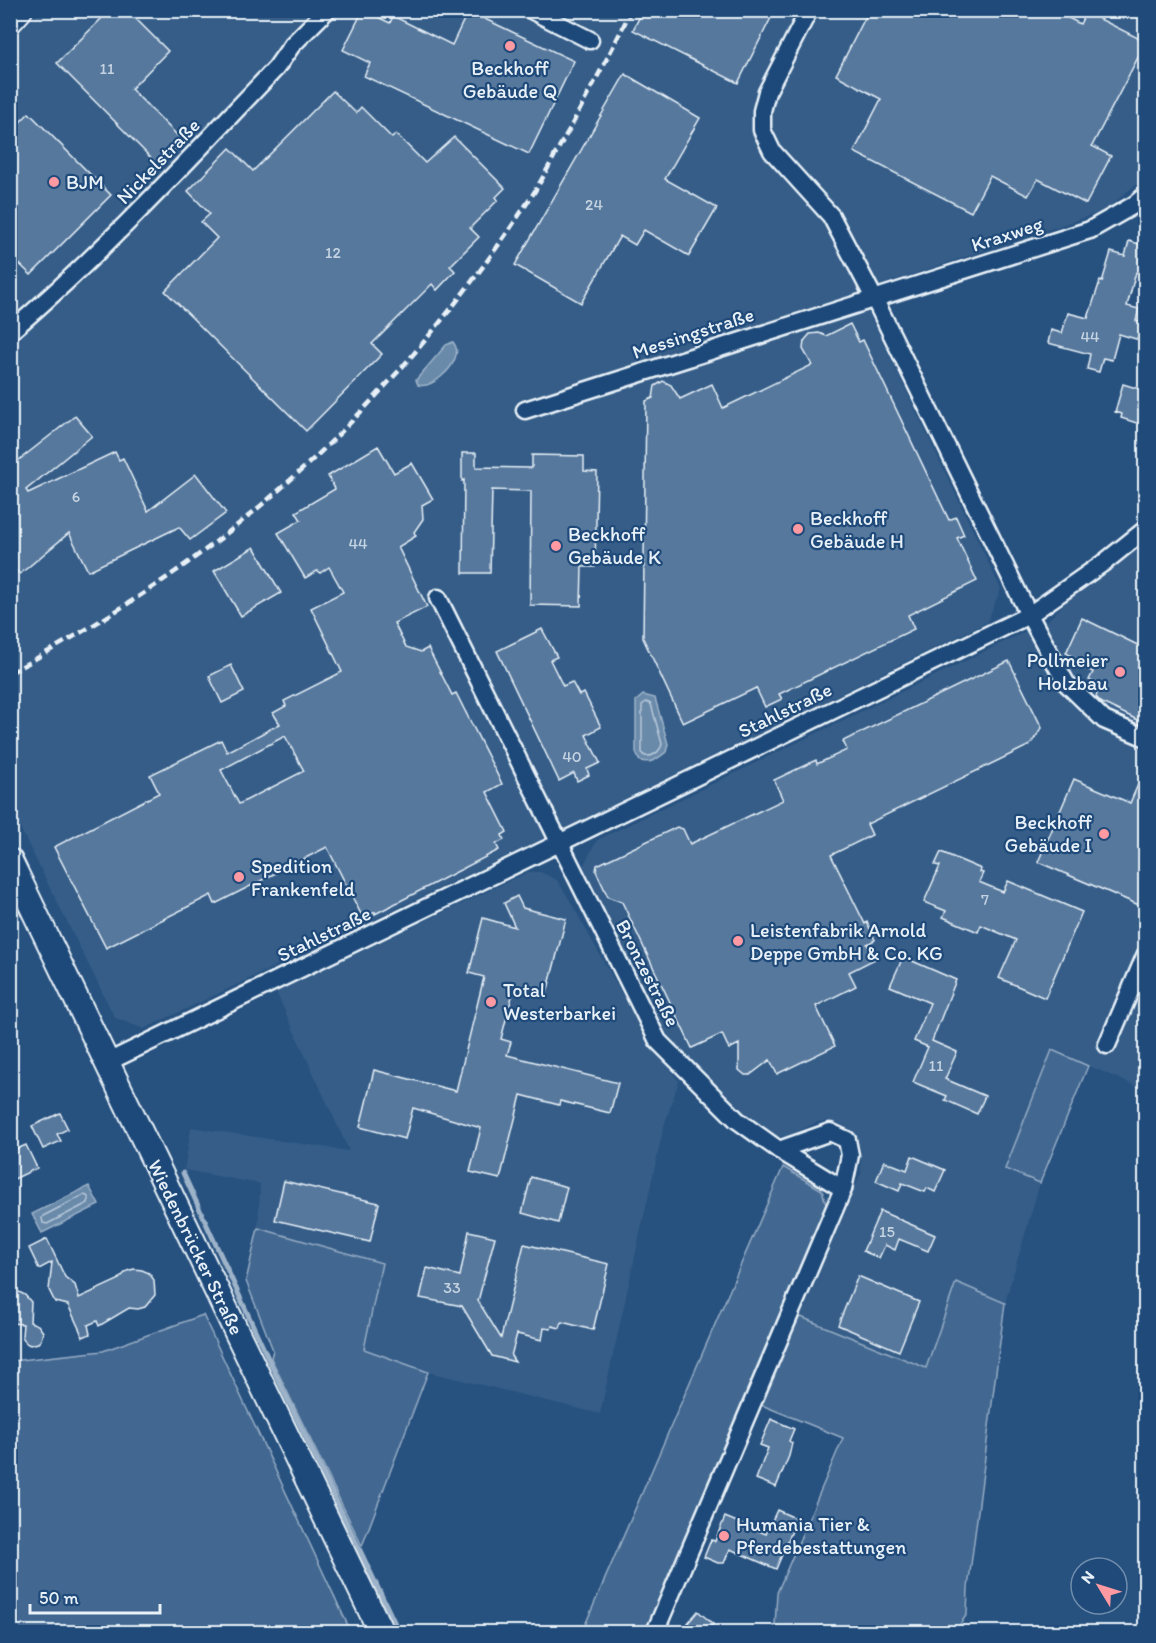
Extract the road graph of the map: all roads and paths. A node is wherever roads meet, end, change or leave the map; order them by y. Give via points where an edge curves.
1 (20, 10) edge
2 (327, 10) edge
3 (531, 10) edge
4 (809, 10) edge
5 (10, 21) edge
6 (590, 40) dead end
7 (1146, 195) edge
8 (874, 298) junction
9 (10, 332) edge
10 (525, 410) dead end
11 (1146, 529) edge
12 (438, 598) dead end
13 (1029, 615) junction
14 (1146, 738) edge
15 (559, 843) junction
16 (10, 861) edge
17 (1146, 954) edge
18 (1107, 1045) dead end
19 (108, 1062) junction
20 (779, 1150) junction
21 (843, 1189) junction
22 (381, 1632) edge
23 (655, 1632) edge

1 - 5 main road
2 - 9 street, Nickelstraße via 154,196
3 - 6 street
4 - 8 street via 767,92 762,130 772,151 831,216
7 - 8 street, Kraxweg via 1090,230
8 - 10 street, Messingstraße
8 - 13 street
11 - 13 street, Stahlstraße
12 - 15 street
13 - 14 street via 1066,683 1104,720
13 - 15 street, Stahlstraße
15 - 19 street, Stahlstraße
15 - 20 street, Bronzestraße via 658,1041 737,1120
16 - 19 main road, Wiedenbrücker Straße
17 - 18 street
19 - 22 main road, Wiedenbrücker Straße
20 - 21 street, Bronzestraße
20 - 21 street via 830,1132 847,1140 850,1155
21 - 23 street

